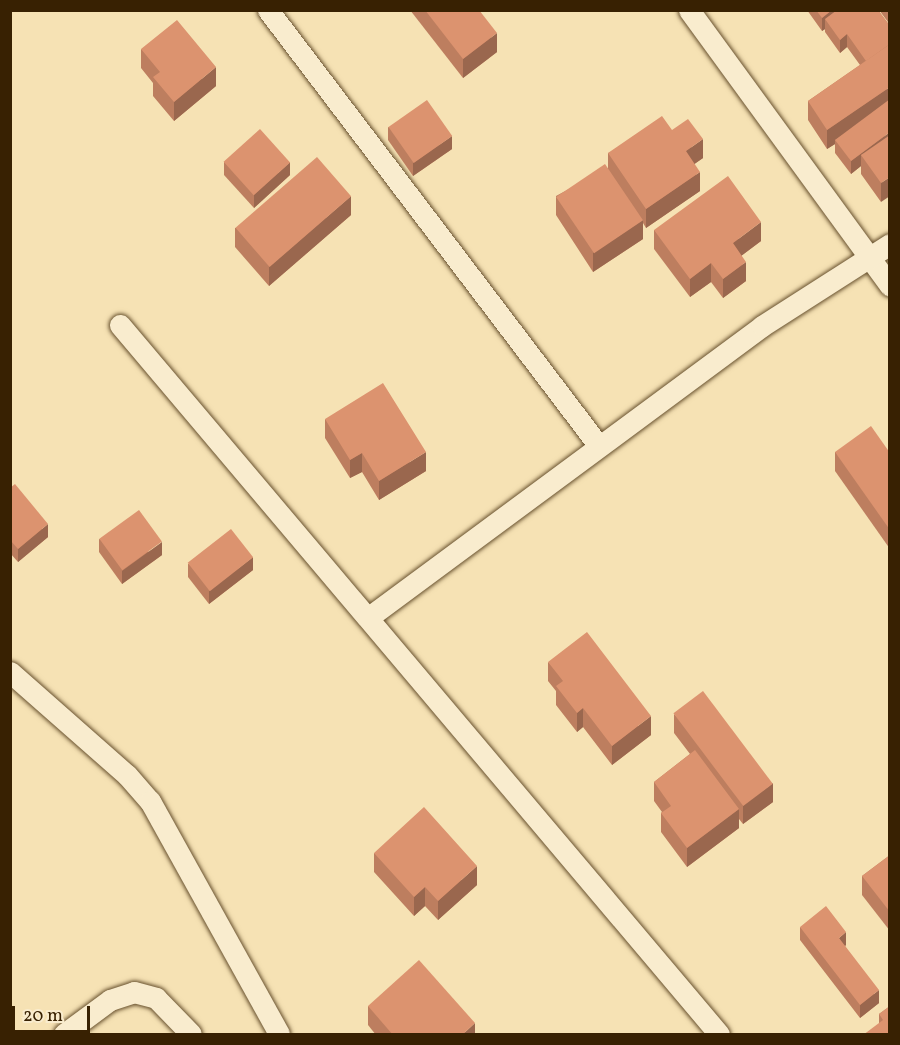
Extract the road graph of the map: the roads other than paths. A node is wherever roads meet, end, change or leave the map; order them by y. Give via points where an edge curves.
1 (268, 10) edge
2 (689, 10) edge
3 (890, 244) edge
4 (872, 258) junction
5 (890, 286) edge
6 (120, 325) dead end
7 (599, 446) junction
8 (369, 617) junction
9 (10, 672) edge
10 (64, 1035) edge
11 (191, 1035) edge
12 (279, 1035) edge
13 (719, 1035) edge

1 - 7 street
2 - 4 street
3 - 4 street
4 - 5 street
4 - 7 street via 762,326
6 - 8 street
7 - 8 street
8 - 13 street
9 - 12 street via 127,775 150,801
10 - 11 street via 110,1000 134,992 156,998

